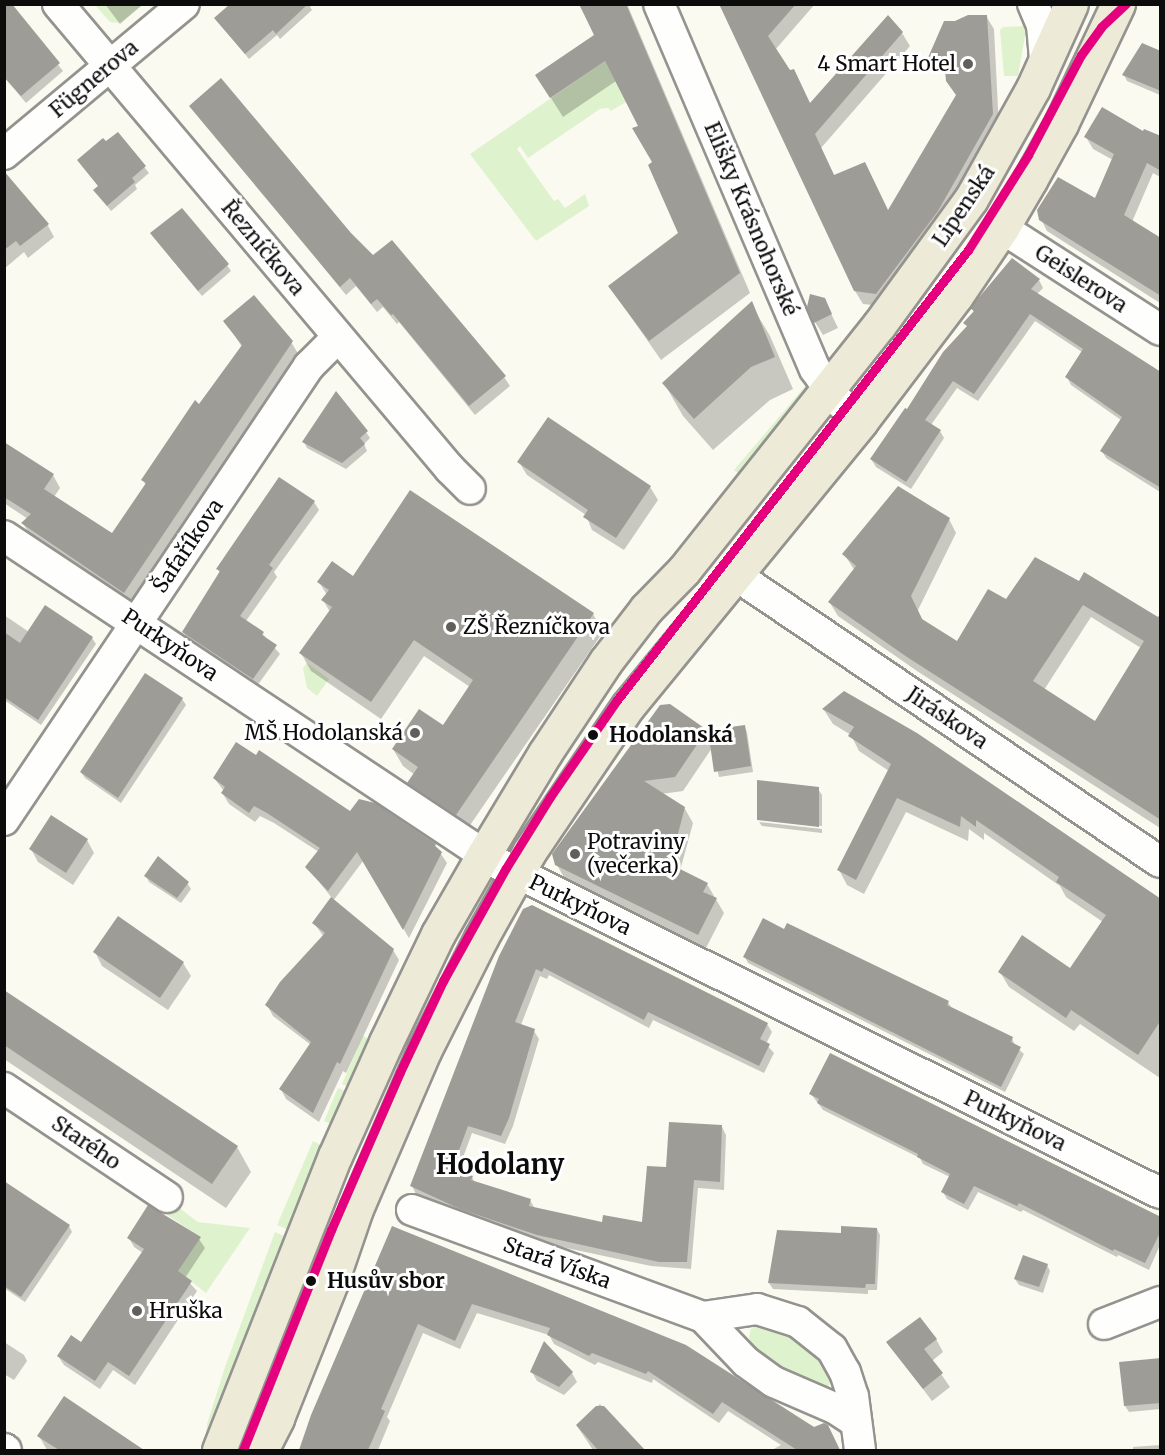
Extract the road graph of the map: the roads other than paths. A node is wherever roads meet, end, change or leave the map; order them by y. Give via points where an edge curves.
1 (58, 4) edge
2 (183, 4) edge
3 (659, 4) edge
4 (1033, 4) edge
5 (1071, 4) edge
6 (1118, 4) edge
7 (1045, 60) junction
8 (110, 66) junction
9 (4, 154) edge
10 (1002, 228) junction
11 (1161, 330) edge
12 (338, 337) junction
13 (827, 389) junction
14 (861, 421) junction
15 (470, 489) dead end
16 (4, 536) edge
17 (734, 574) junction
18 (136, 623) junction
19 (4, 820) edge
20 (484, 854) junction
21 (1161, 862) edge
22 (518, 874) junction
23 (4, 1088) edge
24 (1161, 1193) edge
25 (167, 1197) dead end
26 (412, 1210) dead end
27 (1161, 1302) edge
28 (703, 1317) junction
29 (1104, 1324) dead end
30 (858, 1436) edge
31 (219, 1450) edge
32 (261, 1450) edge

1 - 8 street, Řezníčkova
2 - 8 street, Fügnerova
3 - 13 street, Elišky Krásnohorské
4 - 7 street via 1042,25
5 - 7 main road, Lipenská
6 - 10 main road, Lipenská via 1061,124
7 - 13 main road, Lipenská via 971,199
8 - 9 street, Fügnerova
8 - 12 street, Řezníčkova
10 - 11 street, Geislerova
10 - 14 main road, Lipenská
12 - 15 street, Řezníčkova
12 - 18 street, Šafaříkova via 309,366
13 - 14 street, Elišky Krásnohorské
13 - 20 main road, Lipenská via 684,570 646,609 606,661
14 - 17 main road
16 - 18 street, Purkyňova
17 - 21 street, Jiráskova
17 - 22 main road via 628,706
18 - 19 street, Šafaříkova
18 - 20 street, Purkyňova
20 - 22 street, Purkyňova
20 - 31 main road, Lipenská via 438,934 335,1156
22 - 24 street, Purkyňova
22 - 32 main road via 424,1051 356,1209 323,1303
23 - 25 street, Starého
26 - 28 street, Stará Víska
27 - 29 street
28 - 30 street, Stará Víska via 746,1362 774,1382 836,1409
28 - 30 street, Stará Víska via 757,1309 798,1322 816,1335 832,1349 845,1372 853,1396

